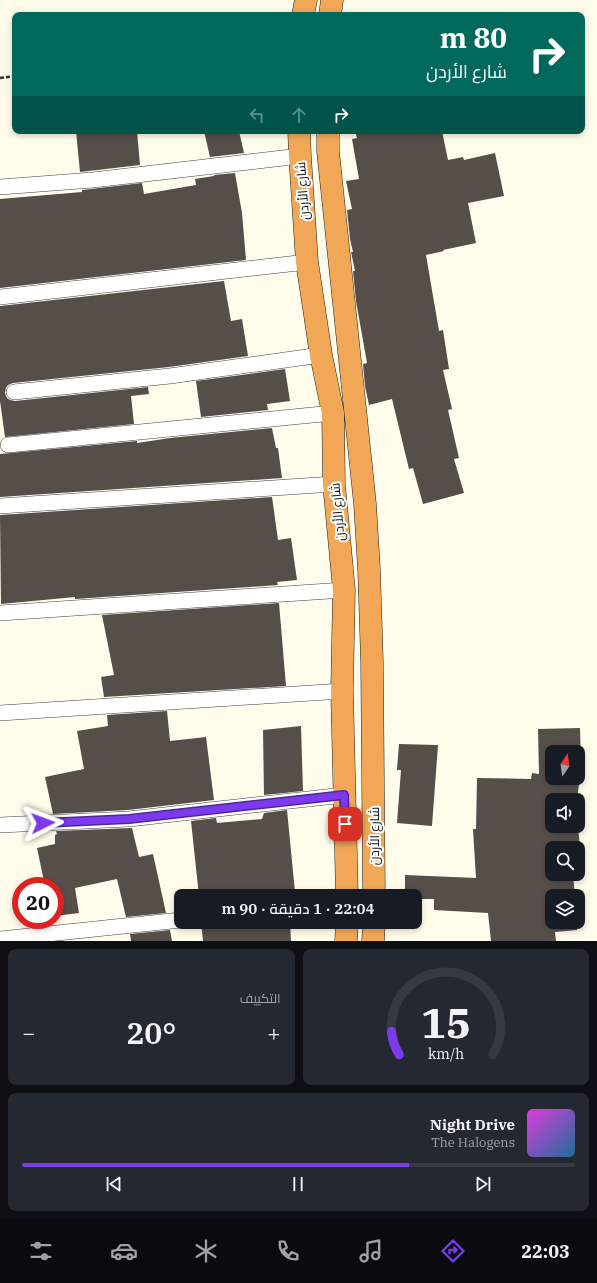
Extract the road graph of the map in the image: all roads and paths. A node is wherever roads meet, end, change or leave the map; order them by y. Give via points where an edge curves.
1 (306, 0) edge
2 (332, 0) edge
3 (304, 12) edge
4 (330, 12) edge
5 (12, 76) edge
6 (0, 78) edge
7 (299, 134) edge
8 (328, 134) edge
9 (300, 156) junction
10 (0, 186) edge
11 (307, 262) junction
12 (0, 297) edge
13 (321, 355) junction
14 (14, 392) dead end
15 (333, 413) junction
16 (8, 445) dead end
17 (334, 484) junction
18 (0, 506) edge
19 (344, 590) junction
20 (0, 613) edge
21 (342, 691) junction
22 (0, 713) edge
23 (344, 795) junction
24 (0, 825) edge
25 (347, 889) edge
26 (374, 889) edge
27 (174, 921) edge
28 (347, 929) edge
29 (374, 929) edge
30 (0, 938) edge
31 (346, 941) edge
32 (373, 941) edge

1 - 3 highway
2 - 4 highway
5 - 6 path
7 - 9 highway, شارع الأردن
8 - 26 highway, شارع الأردن via 369,570
9 - 10 lane via 93,180
9 - 11 highway, شارع الأردن
11 - 12 lane
11 - 13 highway, شارع الأردن
13 - 14 lane via 170,376
13 - 15 highway, شارع الأردن
15 - 16 lane
15 - 17 highway, شارع الأردن
17 - 18 lane
17 - 19 highway, شارع الأردن
19 - 20 lane
19 - 21 highway, شارع الأردن
21 - 22 lane
21 - 23 highway, شارع الأردن
23 - 24 lane via 129,819
23 - 25 highway, شارع الأردن
27 - 30 lane
28 - 31 highway
29 - 32 highway

